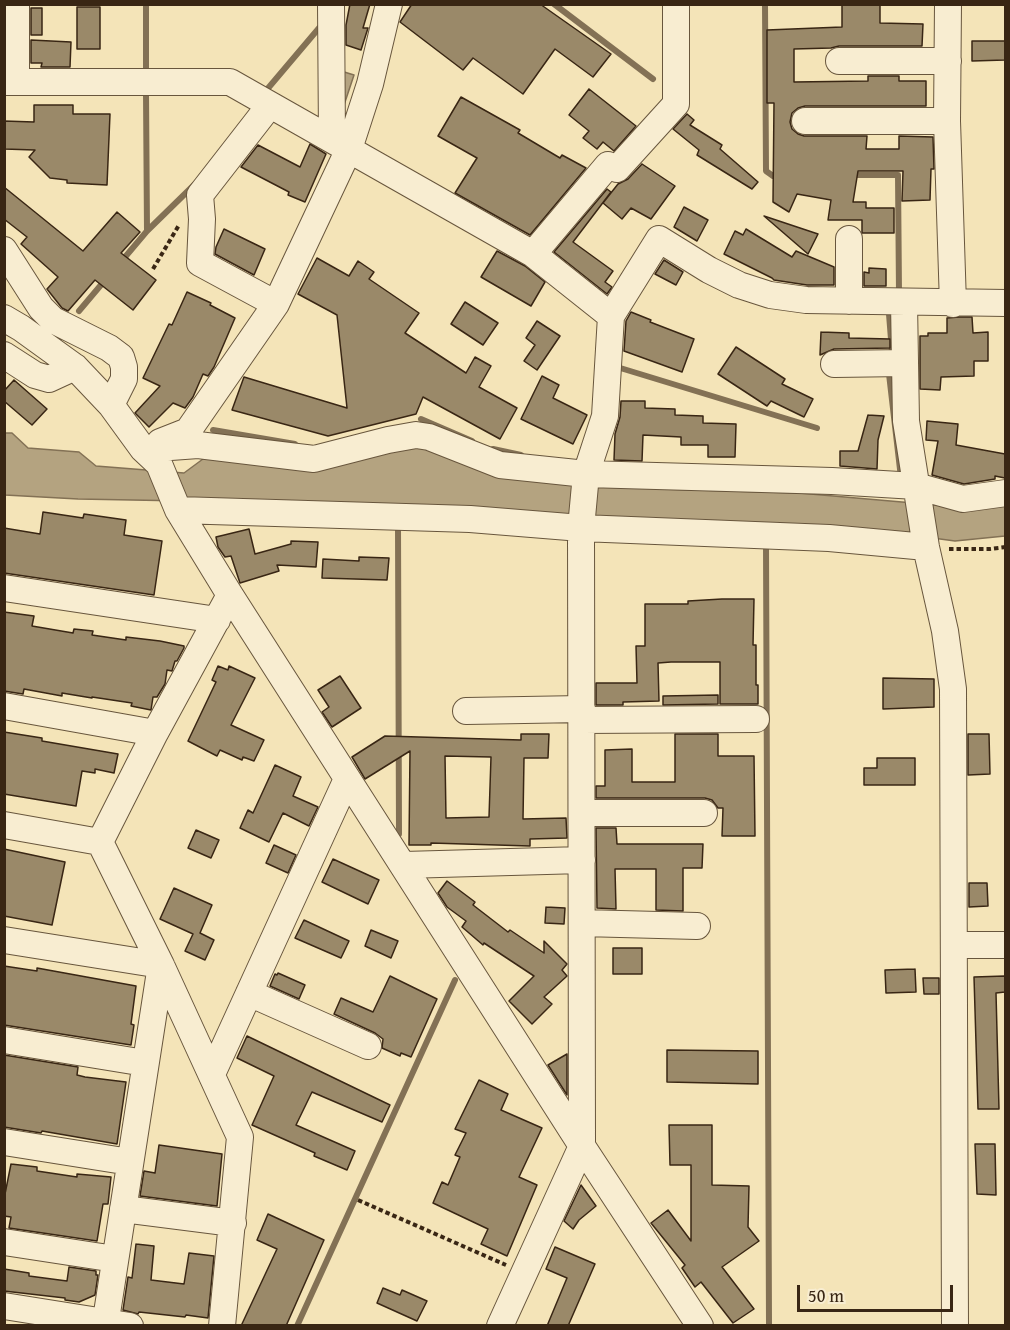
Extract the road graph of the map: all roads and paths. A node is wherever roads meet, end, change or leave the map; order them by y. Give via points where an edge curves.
1 (16, 4) edge
2 (331, 4) edge
3 (389, 4) edge
4 (676, 4) edge
5 (948, 4) edge
6 (839, 61) dead end
7 (948, 61) junction
8 (10, 82) edge
9 (270, 105) junction
10 (805, 121) dead end
11 (947, 121) junction
12 (341, 144) junction
13 (179, 224) dead end
14 (849, 239) dead end
15 (4, 250) edge
16 (533, 254) junction
17 (153, 269) dead end
18 (849, 301) junction
19 (904, 302) junction
20 (1005, 303) edge
21 (276, 304) junction
22 (953, 304) junction
23 (611, 316) junction
24 (4, 318) edge
25 (4, 355) edge
26 (905, 363) junction
27 (834, 364) dead end
28 (75, 367) junction
29 (111, 405) junction
30 (151, 456) junction
31 (585, 474) junction
32 (916, 490) junction
33 (1005, 493) edge
34 (177, 508) junction
35 (581, 528) junction
36 (925, 545) junction
37 (1005, 547) edge
38 (4, 588) edge
39 (230, 595) junction
40 (217, 620) junction
41 (4, 706) edge
42 (466, 711) dead end
43 (582, 714) junction
44 (756, 719) dead end
45 (155, 733) junction
46 (347, 779) junction
47 (582, 813) junction
48 (704, 813) dead end
49 (4, 825) edge
50 (100, 842) junction
51 (582, 861) junction
52 (404, 865) junction
53 (582, 923) junction
54 (697, 926) dead end
55 (4, 940) edge
56 (955, 945) junction
57 (1005, 945) edge
58 (161, 964) junction
59 (249, 993) junction
60 (4, 1040) edge
61 (368, 1046) dead end
62 (145, 1063) junction
63 (212, 1074) junction
64 (4, 1142) edge
65 (582, 1146) junction
66 (130, 1162) junction
67 (358, 1200) dead end
68 (123, 1209) junction
69 (233, 1224) junction
70 (4, 1242) edge
71 (115, 1259) junction
72 (524, 1273) junction
73 (4, 1306) edge
74 (113, 1324) edge
75 (222, 1326) edge
76 (500, 1326) edge
77 (700, 1326) edge
78 (955, 1326) edge

1 - 8 street
2 - 12 street
3 - 12 street via 370,84
4 - 16 street via 676,104 616,169 608,165
5 - 7 street
6 - 7 street
7 - 11 street
8 - 9 street via 231,82
9 - 12 street
9 - 21 street via 200,195 200,263
10 - 11 street
11 - 22 street
12 - 16 street
12 - 21 street
13 - 17 path
14 - 18 street
15 - 29 street via 53,320 121,357 124,379
16 - 23 street
18 - 19 street
18 - 23 street via 779,297 739,285 659,239
19 - 22 street
19 - 26 street
20 - 22 street
21 - 30 street via 188,431
23 - 31 street via 605,416
24 - 28 street
25 - 28 street via 35,375 49,379
26 - 27 street
26 - 32 street via 906,421
28 - 29 street
29 - 30 street
30 - 31 street via 198,445 314,459 416,435 429,436 500,465
30 - 34 street
31 - 32 street via 831,481
31 - 35 street
32 - 33 street via 963,499
32 - 36 street
34 - 35 street via 470,519
34 - 39 street
35 - 36 street
35 - 43 street
36 - 37 path via 960,549
36 - 56 street via 945,630 952,689
38 - 40 street
39 - 40 street
39 - 46 street
40 - 45 street
41 - 45 street
42 - 43 street
43 - 44 street
43 - 47 street
45 - 50 street
46 - 52 street
46 - 59 street
47 - 48 street
47 - 51 street
49 - 50 street
50 - 58 street
51 - 52 street
51 - 53 street
52 - 65 street
53 - 54 street
53 - 65 street
55 - 58 street
56 - 57 street
56 - 78 street
58 - 62 street
58 - 63 street
59 - 61 street
59 - 63 street
60 - 62 street
62 - 66 street
63 - 69 street via 240,1137
64 - 66 street
65 - 72 street
65 - 77 street
66 - 68 street
67 - 72 path
68 - 69 street
68 - 71 street
69 - 75 street
70 - 71 street
71 - 74 street
72 - 76 street
73 - 74 street

